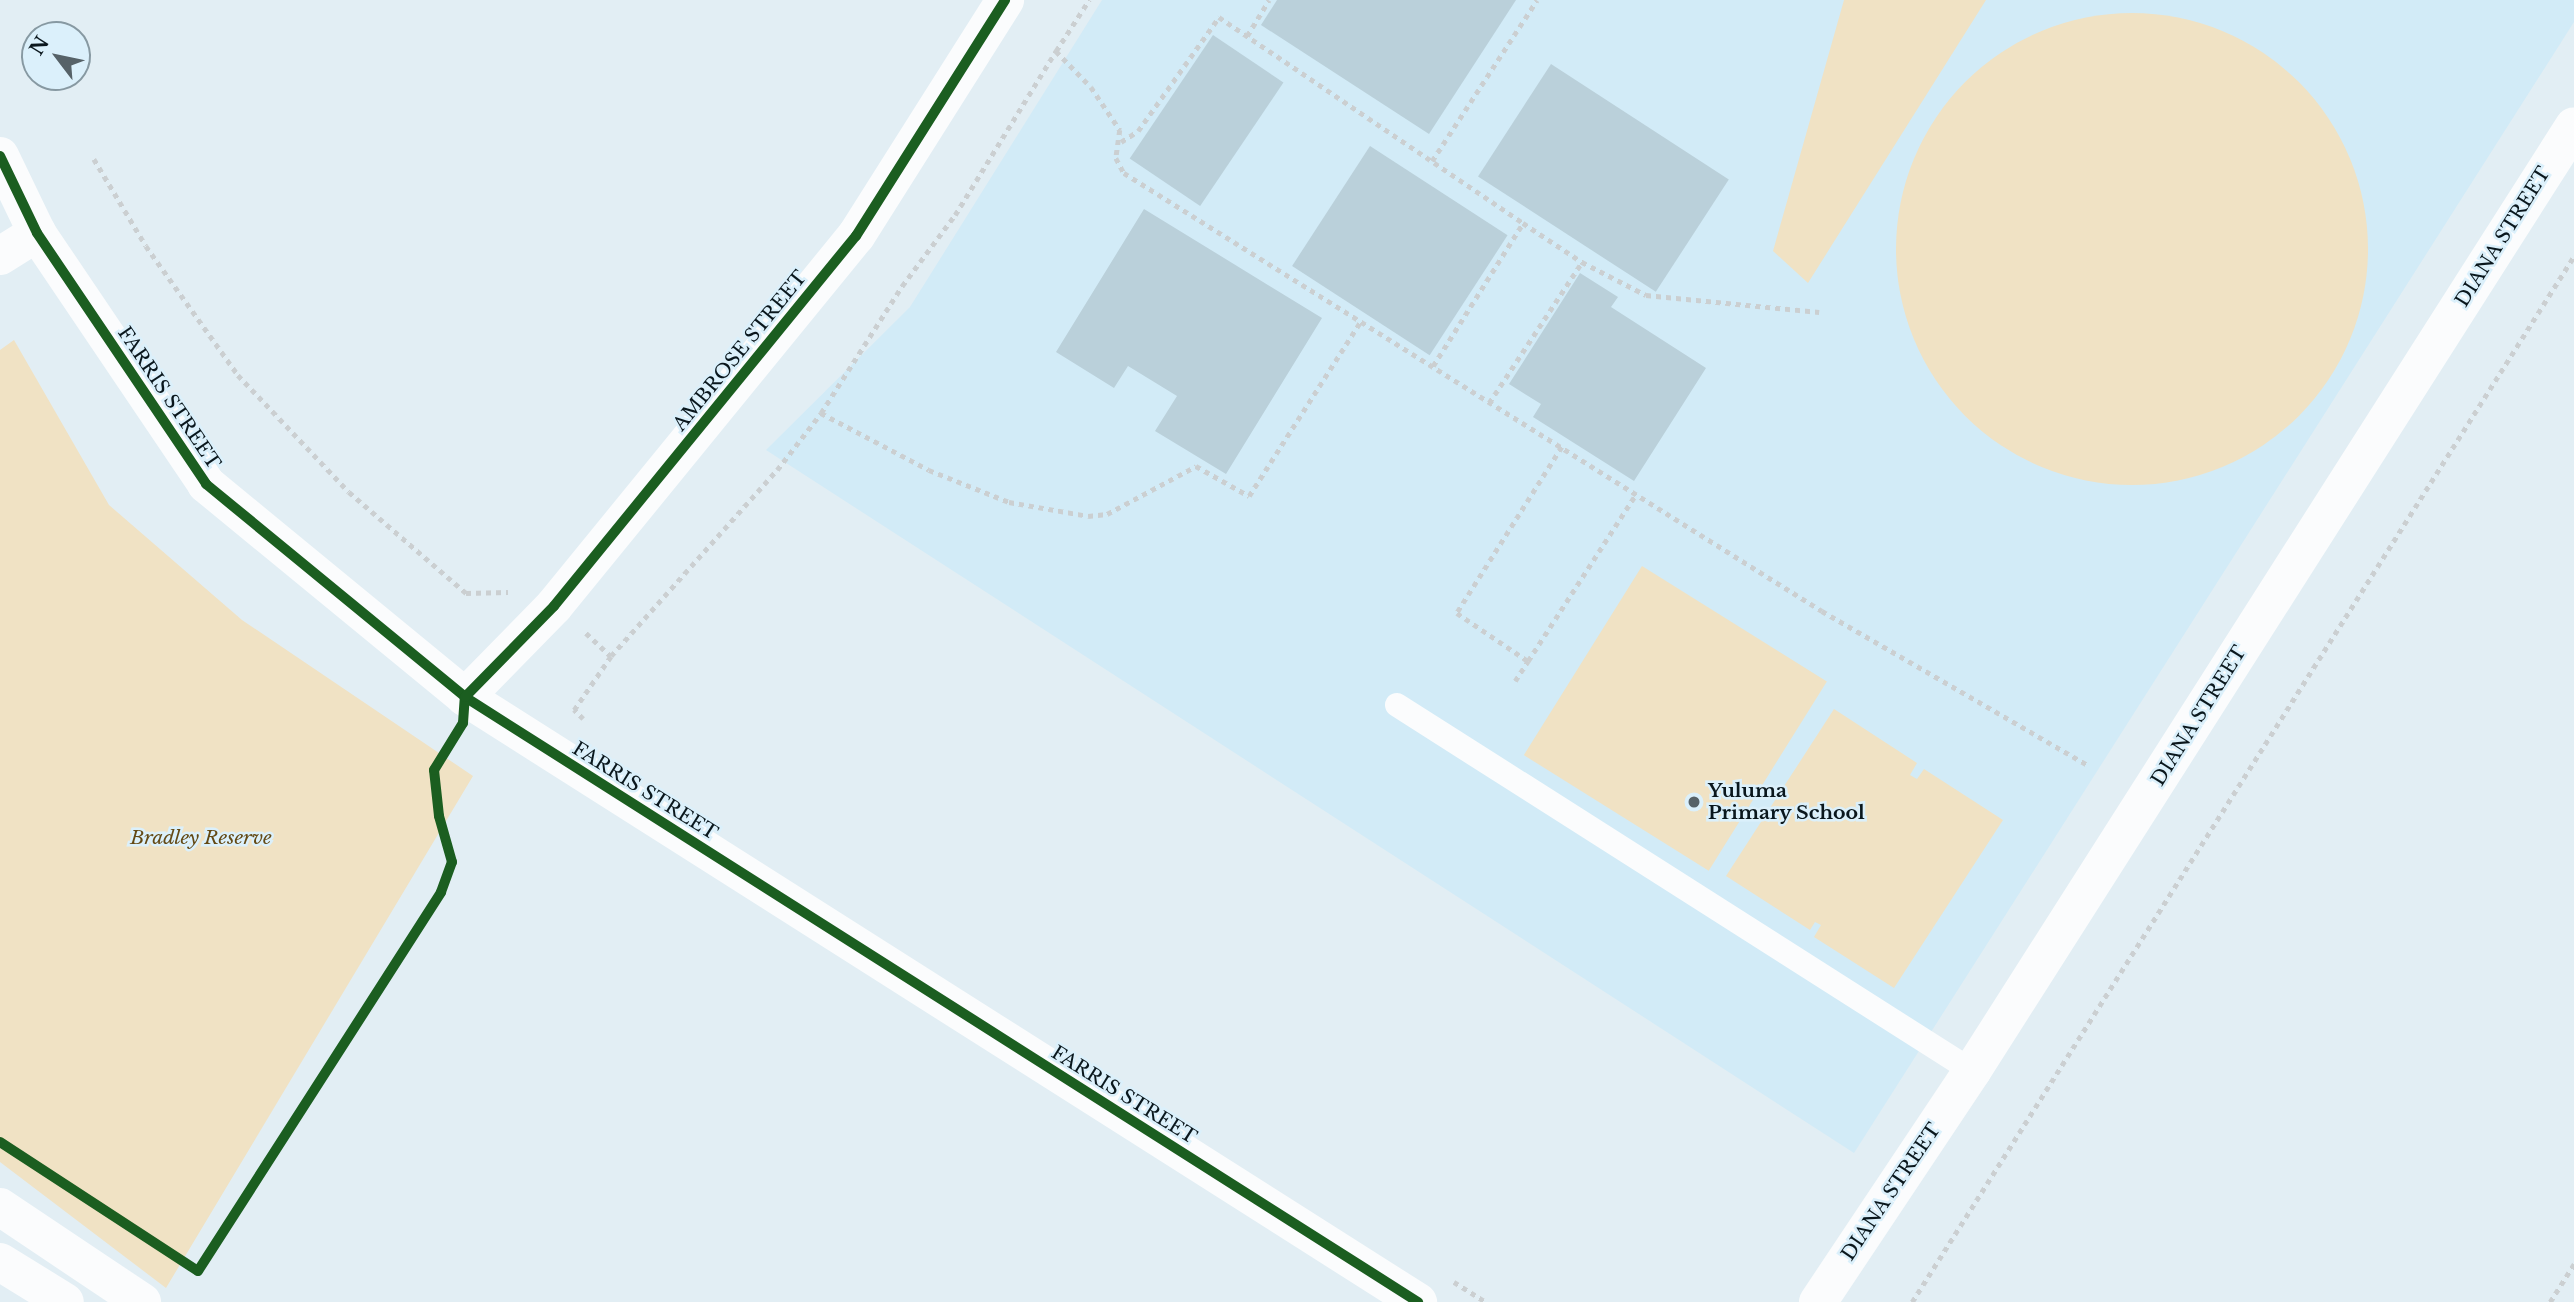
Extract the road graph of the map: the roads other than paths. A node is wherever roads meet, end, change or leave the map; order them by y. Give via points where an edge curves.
1 (1005, 0) edge
2 (2574, 126) edge
3 (0, 156) edge
4 (37, 233) junction
5 (0, 257) edge
6 (465, 697) junction
7 (1396, 705) dead end
8 (1972, 1071) junction
9 (0, 1207) edge
10 (0, 1262) edge
11 (65, 1302) edge
12 (142, 1302) edge
13 (1418, 1302) edge
14 (1818, 1302) edge

1 - 6 street, AMBROSE STREET via 856,236 554,606
2 - 8 street, DIANA STREET
3 - 4 street, FARRIS STREET
4 - 5 street
4 - 6 street, FARRIS STREET via 206,484
6 - 13 street, FARRIS STREET
7 - 8 lane
8 - 14 street, DIANA STREET
9 - 12 street
10 - 11 street

